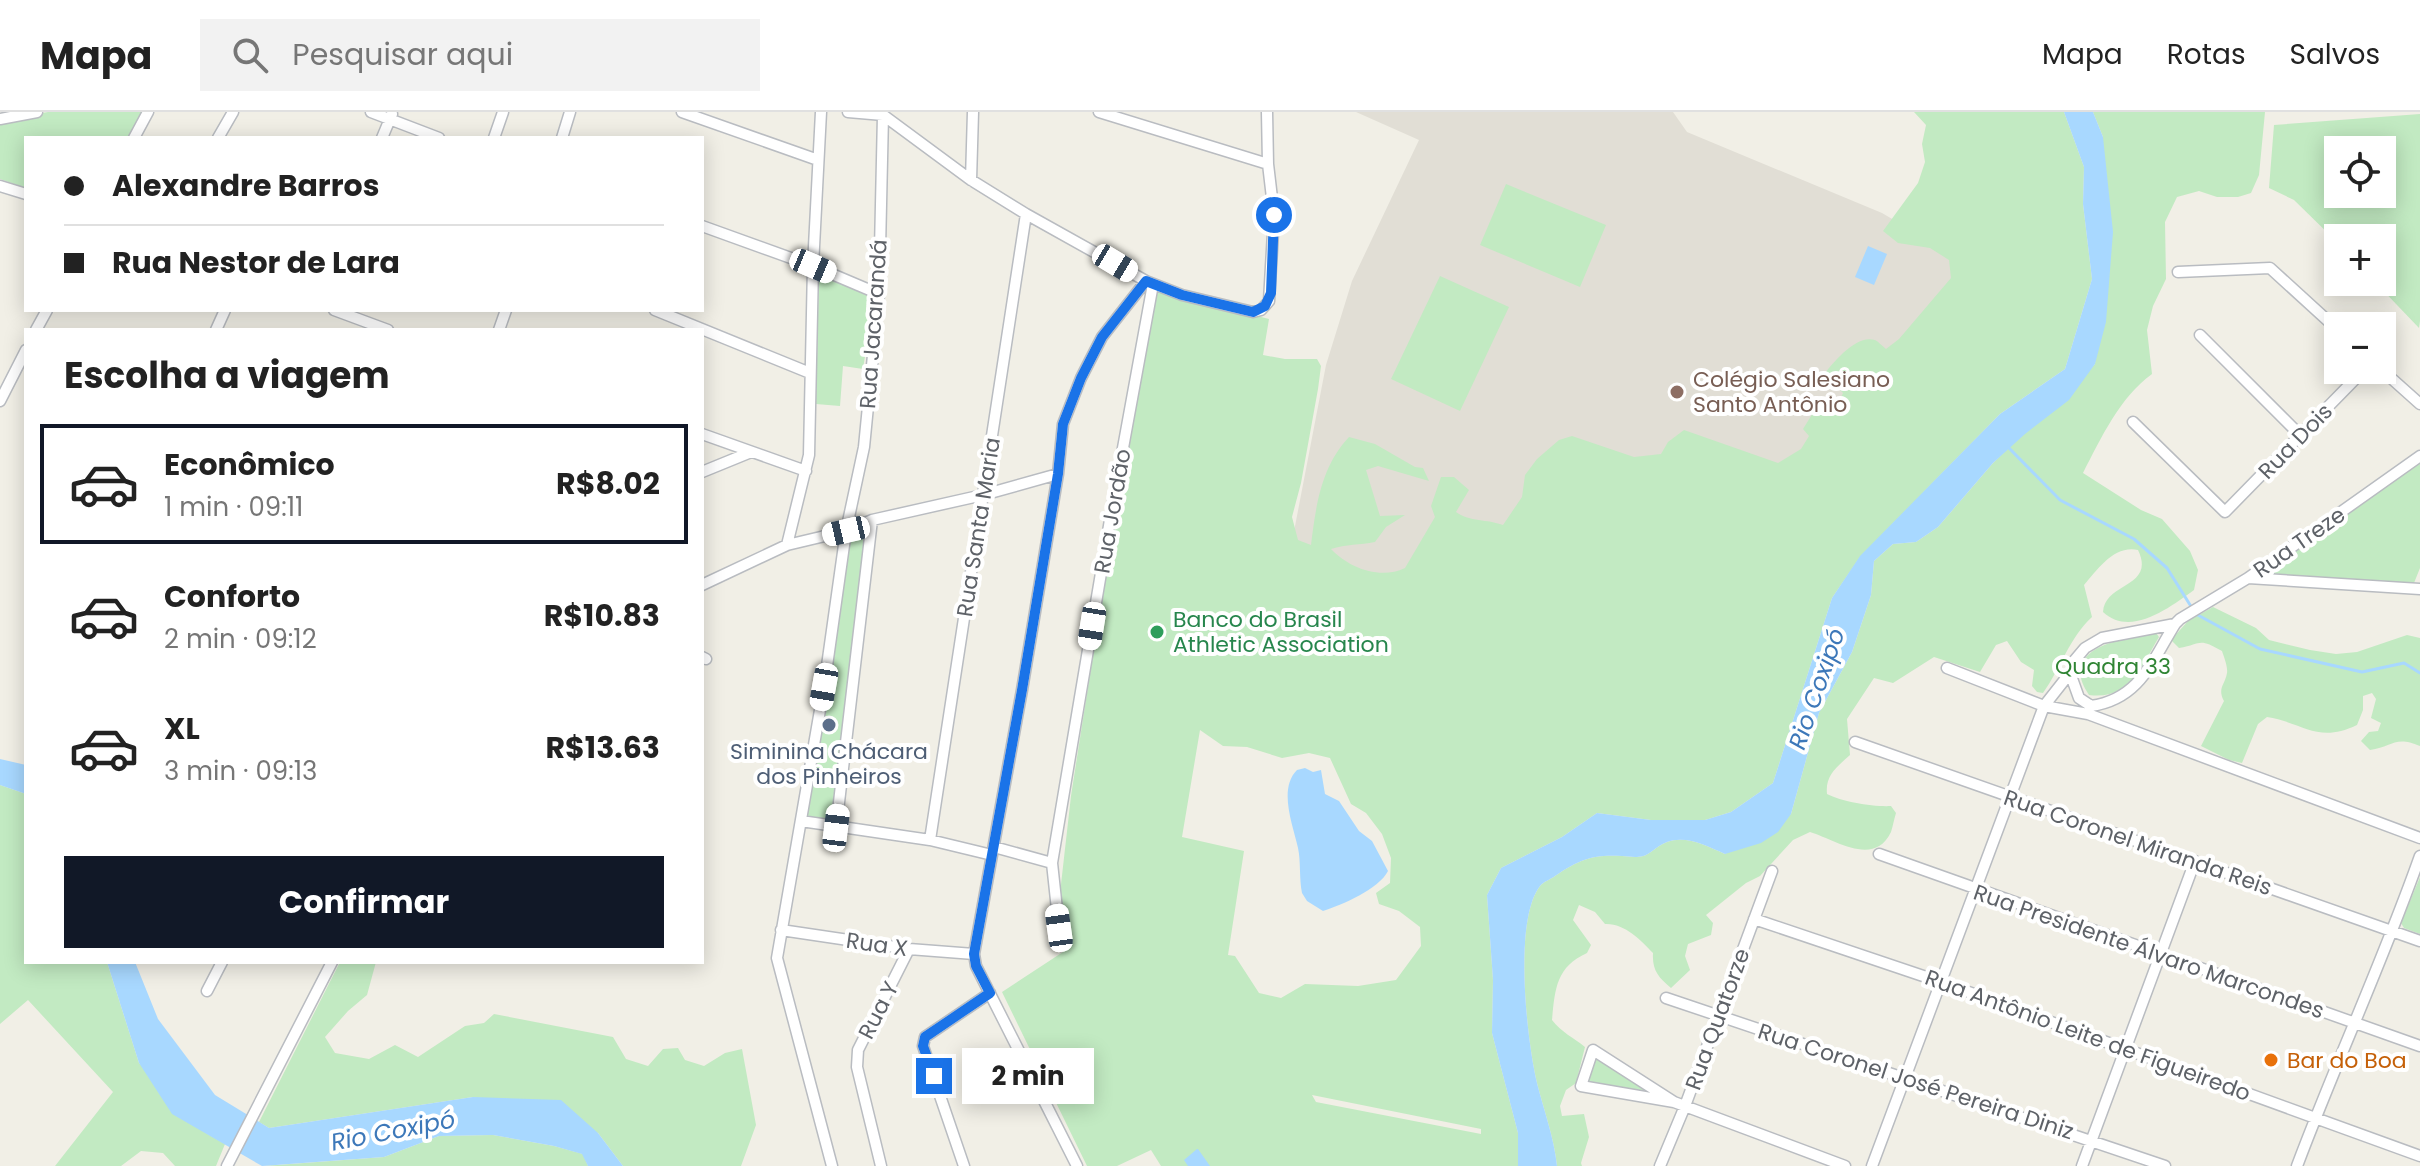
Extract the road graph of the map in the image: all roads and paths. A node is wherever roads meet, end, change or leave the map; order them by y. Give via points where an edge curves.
1 (37, 112) edge
2 (148, 112) edge
3 (233, 112) edge
4 (371, 112) edge
5 (503, 112) edge
6 (570, 112) edge
7 (682, 112) edge
8 (821, 112) edge
9 (848, 112) edge
10 (973, 112) edge
11 (1099, 112) edge
12 (1267, 112) edge
13 (14, 114) edge
14 (392, 115) edge
15 (883, 115) junction
16 (0, 119) edge
17 (135, 136) edge
18 (219, 136) edge
19 (383, 136) edge
20 (435, 136) edge
21 (495, 136) edge
22 (563, 136) edge
23 (818, 160) junction
24 (1268, 164) junction
25 (971, 180) junction
26 (0, 186) edge
27 (24, 193) edge
28 (1026, 214) junction
29 (704, 227) edge
30 (813, 266) junction
31 (2178, 272) dead end
32 (1150, 282) junction
33 (879, 294) junction
34 (339, 312) edge
35 (660, 312) edge
36 (2324, 317) edge
37 (383, 328) edge
38 (699, 328) edge
39 (704, 330) edge
40 (2200, 335) dead end
41 (24, 354) edge
42 (810, 373) junction
43 (2396, 383) edge
44 (2351, 384) edge
45 (0, 401) edge
46 (2420, 404) edge
47 (2133, 422) dead end
48 (704, 435) edge
49 (2301, 436) junction
50 (751, 452) junction
51 (2420, 456) edge
52 (704, 471) edge
53 (806, 471) junction
54 (1058, 474) junction
55 (983, 495) junction
56 (872, 520) junction
57 (846, 531) junction
58 (787, 545) junction
59 (2248, 578) junction
60 (704, 584) edge
61 (2419, 586) edge
62 (2178, 622) junction
63 (1947, 668) dead end
64 (2070, 673) junction
65 (2044, 706) junction
66 (2090, 710) junction
67 (1855, 742) dead end
68 (2011, 798) junction
69 (801, 821) junction
70 (836, 828) junction
71 (2420, 838) edge
72 (930, 840) junction
73 (993, 851) junction
74 (1879, 854) dead end
75 (2420, 856) edge
76 (2195, 861) junction
77 (1052, 863) junction
78 (1772, 871) dead end
79 (1977, 890) junction
80 (1754, 919) junction
81 (1059, 928) dead end
82 (781, 930) junction
83 (2393, 932) junction
84 (2420, 941) edge
85 (909, 949) junction
86 (974, 954) junction
87 (2160, 956) junction
88 (221, 964) edge
89 (331, 964) edge
90 (1941, 982) junction
91 (207, 991) dead end
92 (990, 993) junction
93 (1666, 998) dead end
94 (1718, 1014) junction
95 (2353, 1022) junction
96 (2420, 1046) edge
97 (2125, 1049) junction
98 (1906, 1078) junction
99 (1679, 1104) junction
100 (2315, 1118) junction
101 (2092, 1139) junction
102 (2420, 1156) edge
103 (227, 1166) edge
104 (832, 1166) edge
105 (881, 1166) edge
106 (964, 1166) edge
107 (1077, 1166) edge
108 (1660, 1166) edge
109 (1845, 1166) edge
110 (1872, 1166) edge
111 (2082, 1166) edge
112 (2165, 1166) edge
113 (2297, 1166) edge

1 - 13 street
2 - 17 street
3 - 18 street
4 - 14 street
5 - 21 street
6 - 22 street
7 - 23 street
8 - 23 street
9 - 15 street
10 - 25 street
11 - 24 street
12 - 24 street
13 - 16 street
14 - 19 street
14 - 20 street
15 - 25 street
15 - 33 street, Rua Jacarandá
23 - 30 street
24 - 32 street via 1274,215 1271,293 1265,306 1253,312
25 - 28 street
26 - 27 street
28 - 32 street
28 - 55 street, Rua Santa Maria
29 - 30 street
30 - 33 street
30 - 42 street
31 - 36 street via 2270,268
32 - 54 street via 1102,337 1081,378 1063,424
32 - 77 street, Rua Jordão
33 - 57 street, Rua Jacarandá via 864,447
34 - 37 street
35 - 38 street
39 - 42 street
40 - 49 street
41 - 45 street
42 - 53 street
43 - 46 street
44 - 49 street, Rua Dois
47 - 49 street, Rua Dois via 2225,512
48 - 50 street
50 - 52 street
50 - 53 street
51 - 59 street, Rua Treze
53 - 58 street
54 - 55 street
54 - 73 street
55 - 56 street
55 - 72 street, Rua Santa Maria
56 - 57 street
56 - 70 street
57 - 58 street
57 - 69 street, Rua Jacarandá
58 - 60 street
59 - 61 street
59 - 62 street, Rua Treze
62 - 64 street, Rua Treze via 2102,638 2085,648
62 - 66 street, Rua Treze via 2138,684
63 - 65 street
64 - 65 street, Rua Treze
64 - 66 street
65 - 66 street
65 - 68 street, Rua Treze
66 - 71 street
67 - 68 street, Rua Coronel Miranda Reis
68 - 76 street, Rua Coronel Miranda Reis
68 - 79 street, Rua Treze
69 - 70 street
69 - 82 street, Rua Jacarandá
70 - 72 street
72 - 73 street
73 - 77 street
73 - 86 street
74 - 79 street, Rua Presidente Álvaro Marcondes
75 - 83 street
76 - 83 street, Rua Coronel Miranda Reis
76 - 87 street
77 - 81 street, Rua Jordão
78 - 80 street, Rua Quatorze
79 - 87 street, Rua Presidente Álvaro Marcondes
79 - 90 street, Rua Treze
80 - 90 street, Rua Antônio Leite de Figueiredo
80 - 94 street, Rua Quatorze
82 - 85 street, Rua X
82 - 104 street, Rua Jacarandá via 778,969
83 - 84 street, Rua Coronel Miranda Reis
83 - 95 street
85 - 86 street, Rua X
85 - 105 street, Rua Y via 858,1050 857,1067
86 - 92 street
87 - 95 street, Rua Presidente Álvaro Marcondes
87 - 97 street
88 - 91 street
89 - 103 street
90 - 97 street, Rua Antônio Leite de Figueiredo
90 - 98 street, Rua Treze
92 - 106 street via 925,1037 923,1046
92 - 107 street
93 - 94 street, Rua Coronel José Pereira Diniz
94 - 98 street, Rua Coronel José Pereira Diniz
94 - 99 street, Rua Quatorze
95 - 96 street, Rua Presidente Álvaro Marcondes
95 - 100 street
97 - 100 street, Rua Antônio Leite de Figueiredo
97 - 101 street
98 - 101 street, Rua Coronel José Pereira Diniz
98 - 110 street, Rua Treze
99 - 99 street via 1581,1086 1593,1050 1662,1095
99 - 108 street, Rua Quatorze
99 - 109 street
100 - 102 street, Rua Antônio Leite de Figueiredo
100 - 113 street
101 - 111 street
101 - 112 street, Rua Coronel José Pereira Diniz

